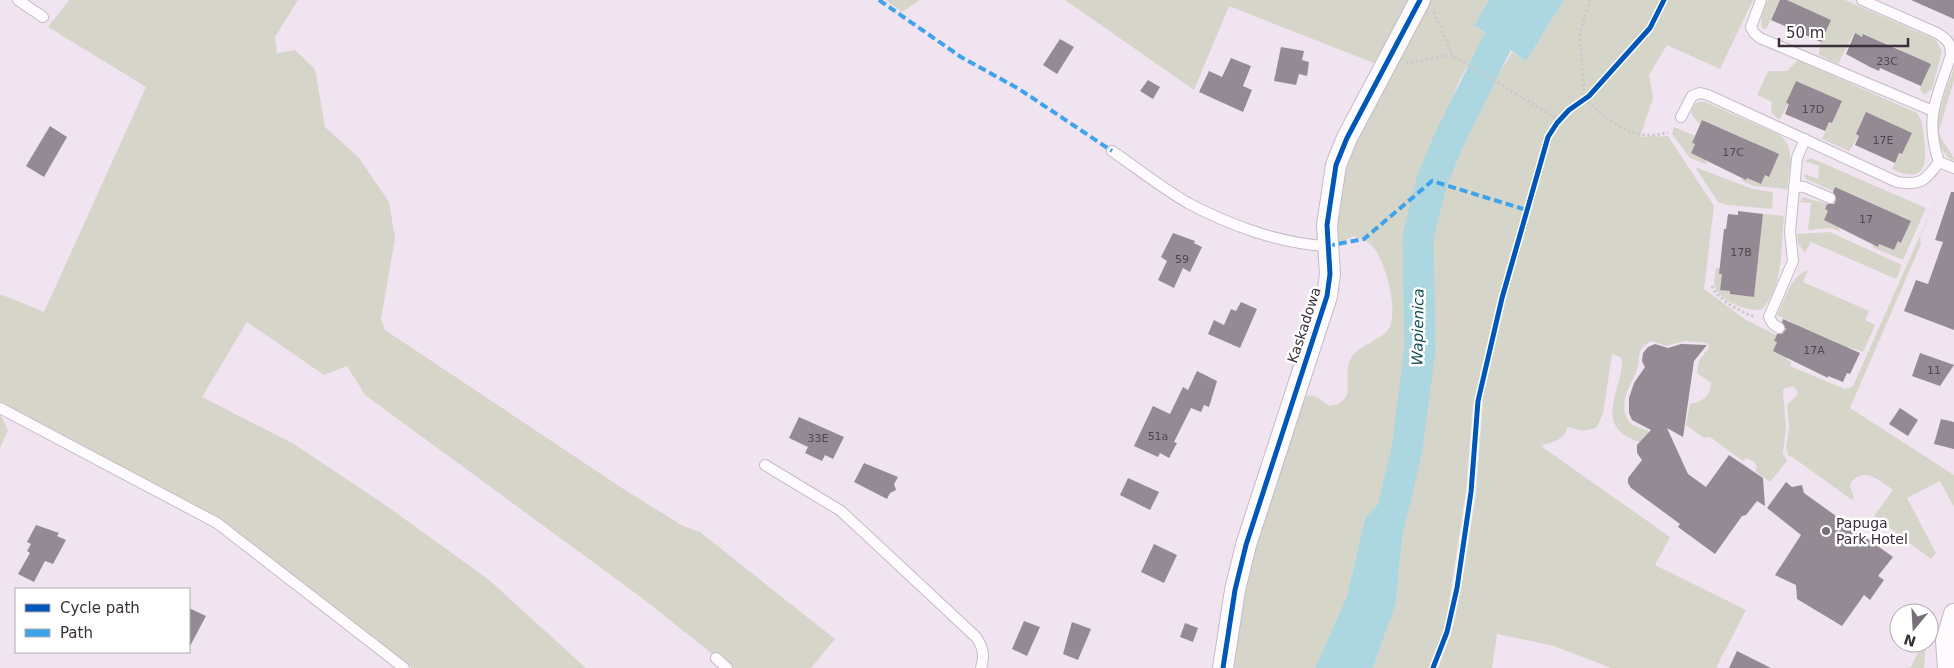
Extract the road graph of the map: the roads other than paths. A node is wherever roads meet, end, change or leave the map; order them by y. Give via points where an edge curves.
1 (18, 0) edge
2 (1761, 0) edge
3 (1862, 0) edge
4 (1426, 5) edge
5 (43, 16) dead end
6 (1933, 111) junction
7 (1681, 117) dead end
8 (1805, 139) junction
9 (1112, 151) dead end
10 (1939, 162) junction
11 (1954, 168) edge
12 (1794, 186) junction
13 (1830, 198) dead end
14 (1327, 246) junction
15 (1779, 328) dead end
16 (0, 408) edge
17 (765, 465) dead end
18 (1954, 614) edge
19 (716, 658) dead end
20 (404, 668) edge
21 (727, 668) edge
22 (981, 668) edge
23 (1223, 668) edge
24 (1948, 668) edge

1 - 5 lane
2 - 6 lane via 1751,27 1760,38
3 - 6 lane via 1937,33 1951,46
4 - 14 street, Kaskadowa via 1383,67 1336,165 1328,209
6 - 10 lane via 1931,126
7 - 8 lane via 1692,96 1700,93
8 - 10 lane via 1897,182 1919,183
8 - 12 lane via 1797,158
9 - 14 lane via 1188,203 1261,232 1300,243
10 - 11 lane
12 - 13 lane
12 - 15 lane via 1790,238 1793,261 1769,317
14 - 23 street, Kaskadowa via 1330,274 1327,296 1244,552
16 - 20 lane via 217,523
17 - 22 lane via 841,511 976,636 983,647
18 - 24 street via 1946,641
19 - 21 lane

